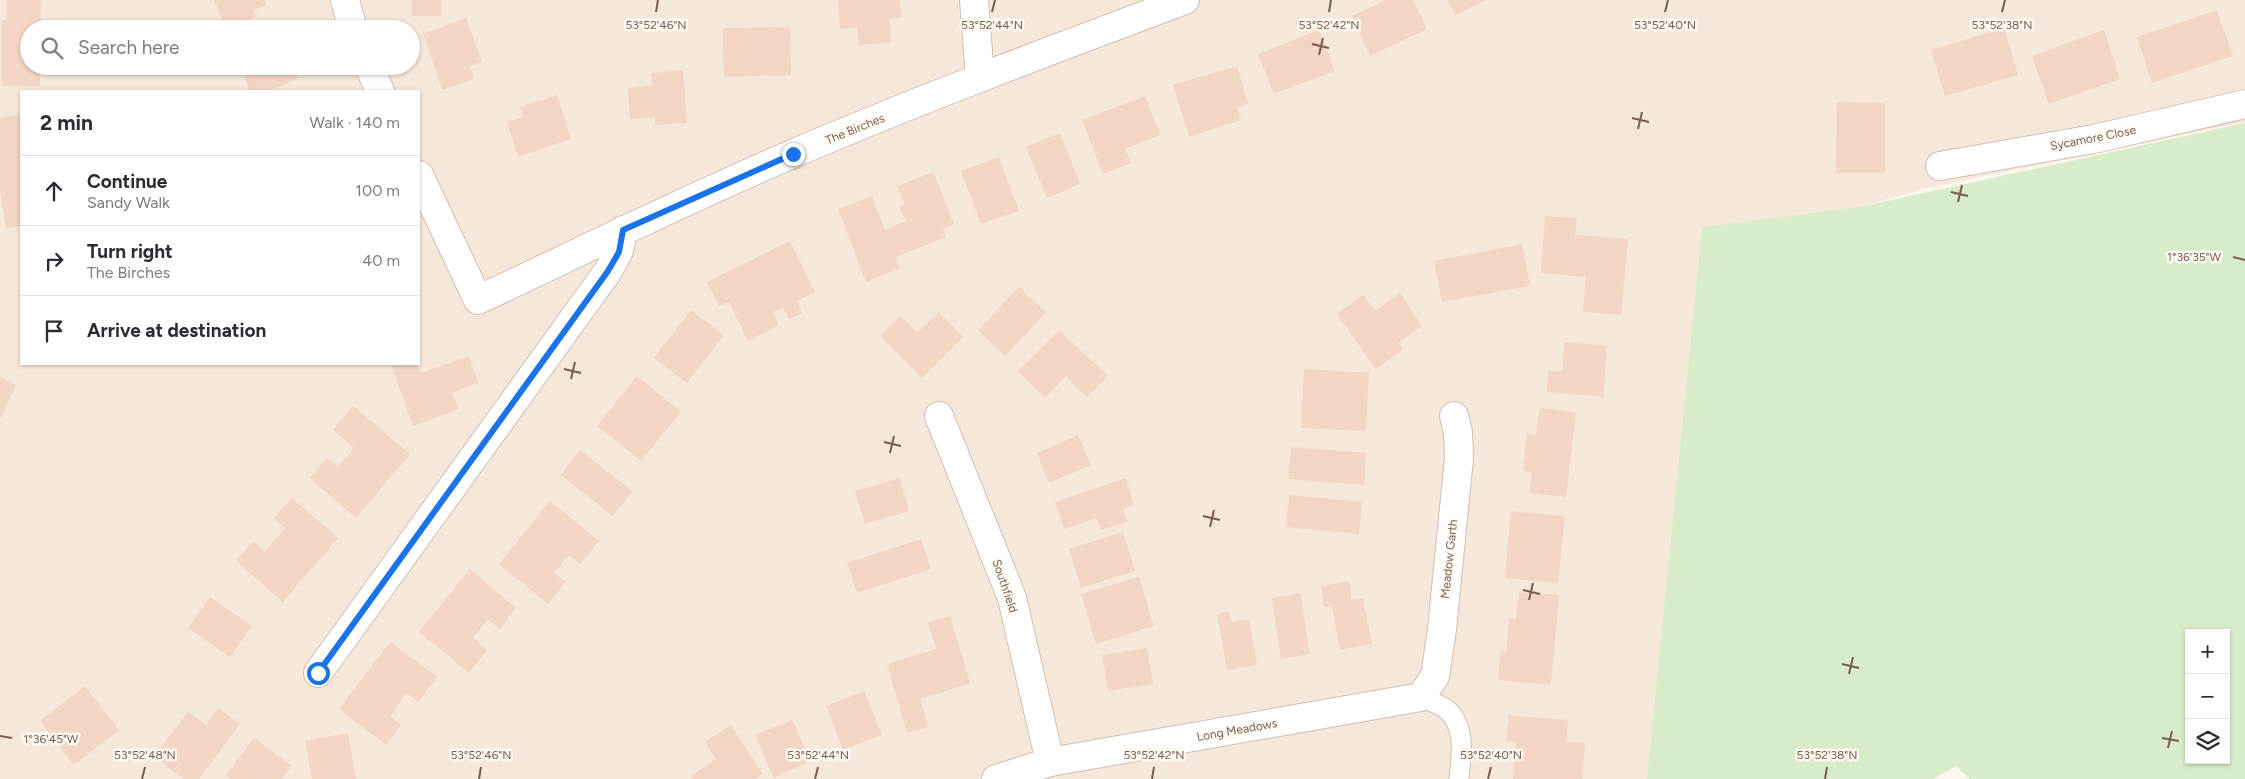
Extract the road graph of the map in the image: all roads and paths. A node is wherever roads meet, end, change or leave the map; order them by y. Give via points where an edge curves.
1 (345, 0) edge
2 (974, 0) edge
3 (1184, 0) edge
4 (351, 20) edge
5 (374, 75) edge
6 (980, 77) junction
7 (380, 90) edge
8 (2245, 104) edge
9 (1940, 166) dead end
10 (420, 177) edge
11 (623, 230) junction
12 (939, 416) dead end
13 (1454, 416) dead end
14 (318, 673) dead end
15 (1421, 697) junction
16 (1050, 762) junction
17 (996, 779) edge
18 (1459, 779) edge

1 - 4 street
2 - 6 street
3 - 6 street, The Birches
5 - 7 street
6 - 11 street, The Birches via 802,150
8 - 9 street, Sycamore Close via 2094,139
10 - 11 street, The Birches via 478,300
11 - 14 street via 619,252 608,271
12 - 16 street, Southfield via 1012,598
13 - 15 street, Meadow Garth via 1459,458 1442,629 1435,676
15 - 16 street, Long Meadows
15 - 18 lane via 1446,709 1459,726 1462,749
16 - 17 street, Long Meadows

